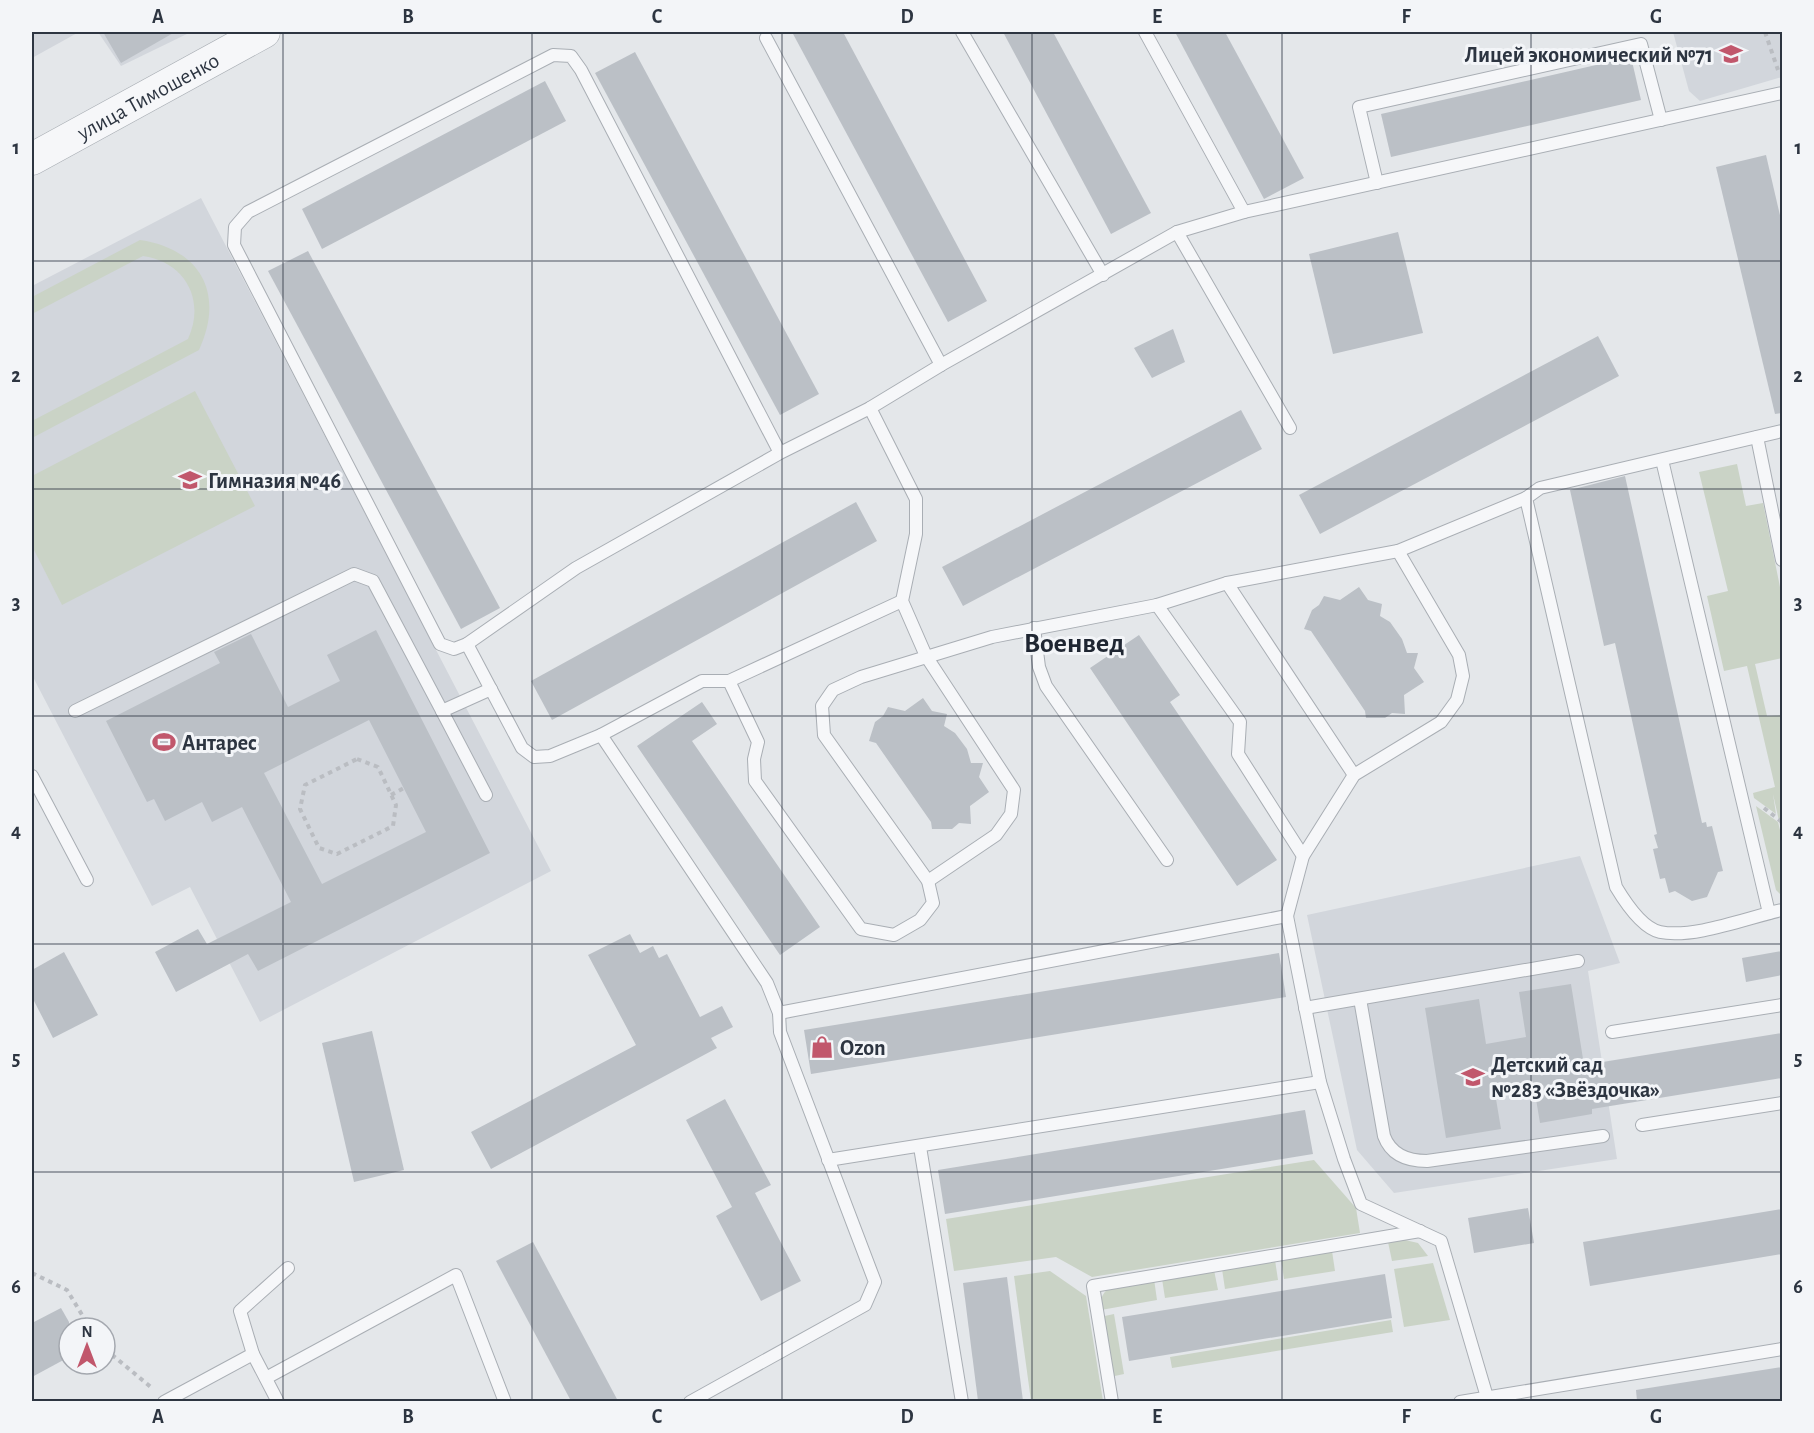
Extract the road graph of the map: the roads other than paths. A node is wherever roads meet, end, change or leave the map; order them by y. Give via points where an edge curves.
1 (264, 32) edge
2 (962, 32) edge
3 (1144, 32) edge
4 (766, 38) dead end
5 (1782, 93) edge
6 (1660, 120) junction
7 (32, 159) edge
8 (1377, 183) junction
9 (1244, 212) junction
10 (1177, 232) junction
11 (1104, 275) junction
12 (940, 365) junction
13 (870, 408) junction
14 (1290, 428) dead end
15 (1782, 431) edge
16 (1757, 437) junction
17 (780, 453) junction
18 (1662, 460) junction
19 (1526, 498) junction
20 (1398, 551) junction
21 (1782, 560) edge
22 (1227, 584) junction
23 (902, 601) junction
24 (1157, 605) junction
25 (1034, 628) junction
26 (467, 644) junction
27 (926, 657) junction
28 (729, 681) junction
29 (491, 689) junction
30 (75, 711) dead end
31 (442, 711) junction
32 (601, 735) junction
33 (1354, 775) junction
34 (32, 776) edge
35 (486, 795) dead end
36 (1303, 856) junction
37 (1167, 860) dead end
38 (87, 880) dead end
39 (928, 880) junction
40 (1782, 910) edge
41 (1769, 913) junction
42 (1287, 916) junction
43 (1578, 961) dead end
44 (1360, 999) junction
45 (1782, 1005) edge
46 (1305, 1008) junction
47 (779, 1012) junction
48 (1612, 1032) dead end
49 (1320, 1082) junction
50 (1782, 1103) edge
51 (1642, 1125) dead end
52 (1603, 1136) dead end
53 (920, 1147) junction
54 (828, 1160) junction
55 (1420, 1231) junction
56 (288, 1268) dead end
57 (1782, 1349) edge
58 (253, 1354) junction
59 (266, 1378) junction
60 (1487, 1397) junction
61 (165, 1401) edge
62 (278, 1401) edge
63 (505, 1401) edge
64 (690, 1401) edge
65 (962, 1401) edge
66 (1112, 1401) edge
67 (1460, 1401) edge

1 - 7 street, улица Тимошенко
2 - 11 lane
3 - 9 lane
4 - 12 lane
5 - 6 lane
6 - 8 lane
6 - 8 lane via 1641,44 1629,46 1359,107
8 - 9 lane
9 - 10 lane
10 - 11 lane
10 - 14 lane
11 - 12 lane
12 - 13 lane
13 - 17 lane
13 - 23 lane via 916,499 916,534
15 - 16 lane
16 - 18 lane
16 - 21 lane
17 - 26 lane via 576,568
17 - 26 lane via 571,57 553,55 248,212 235,227 234,245 440,644 454,650
18 - 19 lane via 1540,488
18 - 41 lane
19 - 20 lane
19 - 41 lane via 1616,887 1630,911 1659,932 1694,931
20 - 22 lane
20 - 33 lane via 1459,655 1463,676 1457,700 1441,722
22 - 24 lane
22 - 33 lane
23 - 27 lane
23 - 28 lane
24 - 25 lane
24 - 36 lane via 1240,722 1238,754
25 - 27 lane
25 - 37 lane via 1039,667 1046,686
26 - 29 lane
27 - 39 lane via 1014,790 1011,814 996,835
27 - 39 lane via 833,690 822,706 824,735
28 - 32 lane via 702,681
28 - 39 lane via 758,742 755,781 861,929 894,935 920,920 933,903
29 - 31 lane
29 - 32 lane via 522,748 534,757 550,756
30 - 31 lane via 354,573 373,580
31 - 35 lane
32 - 47 lane via 766,983
33 - 36 lane
34 - 38 lane
36 - 42 lane
40 - 41 lane
42 - 46 lane
42 - 47 lane
43 - 44 lane
44 - 46 lane
44 - 52 lane via 1384,1136 1392,1150 1404,1158 1427,1161
45 - 48 lane
46 - 49 lane
47 - 54 lane via 780,1032
49 - 53 lane
49 - 55 lane via 1361,1204
50 - 51 lane
53 - 54 lane
53 - 65 lane
54 - 64 lane via 875,1282 865,1305
55 - 60 lane via 1441,1241
55 - 66 lane via 1093,1286
56 - 58 lane via 240,1311
57 - 60 lane
58 - 59 lane
58 - 61 lane
59 - 62 lane
59 - 63 lane via 456,1275
60 - 67 lane

